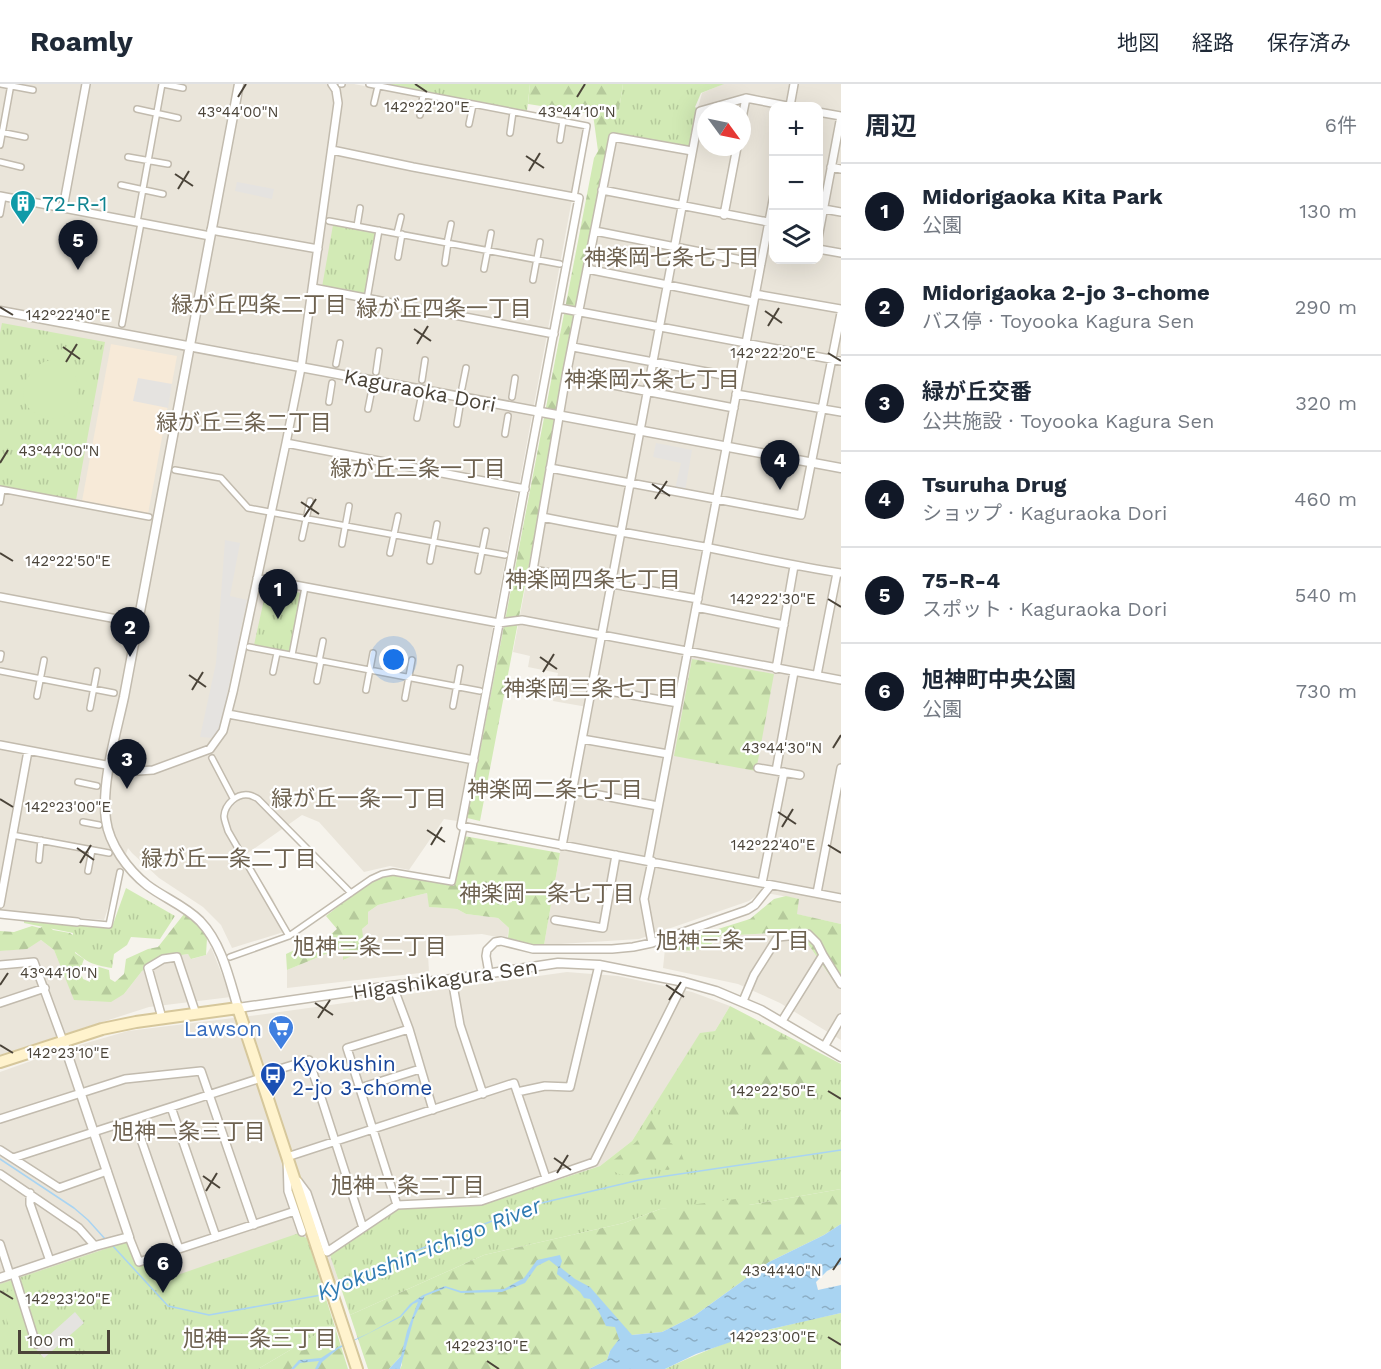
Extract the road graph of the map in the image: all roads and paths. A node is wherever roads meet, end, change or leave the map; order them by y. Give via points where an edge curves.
1 (1, 84) edge
2 (86, 84) edge
3 (162, 84) edge
4 (239, 84) edge
5 (332, 84) edge
6 (369, 84) edge
7 (794, 84) edge
8 (11, 85) edge
9 (378, 86) junction
10 (183, 88) dead end
11 (33, 90) dead end
12 (423, 95) junction
13 (746, 98) junction
14 (745, 102) edge
15 (769, 102) edge
16 (790, 102) edge
17 (374, 103) dead end
18 (473, 105) junction
19 (137, 109) dead end
20 (513, 112) junction
21 (156, 113) junction
22 (823, 113) edge
23 (420, 115) dead end
24 (841, 116) edge
25 (178, 118) dead end
26 (563, 121) junction
27 (469, 124) dead end
28 (1, 132) edge
29 (510, 133) dead end
30 (25, 137) dead end
31 (560, 140) dead end
32 (0, 145) edge
33 (332, 150) junction
34 (692, 151) junction
35 (735, 156) edge
36 (128, 157) dead end
37 (148, 160) junction
38 (0, 162) edge
39 (168, 164) dead end
40 (21, 167) dead end
41 (831, 167) junction
42 (841, 169) edge
43 (122, 185) dead end
44 (143, 190) junction
45 (602, 190) junction
46 (163, 194) dead end
47 (2, 197) edge
48 (574, 197) junction
49 (682, 206) junction
50 (63, 208) junction
51 (360, 208) dead end
52 (824, 209) junction
53 (771, 210) edge
54 (841, 212) edge
55 (0, 214) edge
56 (724, 214) junction
57 (823, 215) edge
58 (401, 217) dead end
59 (330, 221) dead end
60 (768, 222) junction
61 (139, 223) junction
62 (450, 224) dead end
63 (357, 226) junction
64 (379, 230) junction
65 (595, 231) junction
66 (211, 233) junction
67 (491, 233) dead end
68 (400, 234) junction
69 (765, 240) junction
70 (769, 241) edge
71 (540, 242) dead end
72 (448, 243) junction
73 (674, 246) junction
74 (318, 249) junction
75 (488, 250) junction
76 (823, 250) edge
77 (841, 253) edge
78 (398, 257) dead end
79 (537, 259) junction
80 (445, 263) dead end
81 (560, 264) dead end
82 (761, 264) junction
83 (484, 269) dead end
84 (587, 269) junction
85 (533, 280) dead end
86 (667, 285) junction
87 (313, 288) junction
88 (755, 294) junction
89 (367, 299) junction
90 (753, 302) junction
91 (559, 308) junction
92 (0, 311) edge
93 (841, 311) edge
94 (579, 312) junction
95 (122, 324) dead end
96 (659, 327) junction
97 (554, 334) junction
98 (340, 343) dead end
99 (746, 343) junction
100 (189, 347) junction
101 (573, 347) junction
102 (380, 351) dead end
103 (832, 359) junction
104 (425, 360) dead end
105 (841, 361) edge
106 (653, 362) junction
107 (336, 364) dead end
108 (301, 368) junction
109 (466, 368) dead end
110 (375, 372) dead end
111 (566, 376) junction
112 (515, 378) dead end
113 (740, 378) junction
114 (422, 380) dead end
115 (332, 383) dead end
116 (462, 388) dead end
117 (372, 389) dead end
118 (647, 392) junction
119 (736, 394) junction
120 (512, 397) dead end
121 (421, 398) dead end
122 (328, 402) dead end
123 (460, 406) dead end
124 (734, 408) junction
125 (368, 409) dead end
126 (823, 409) junction
127 (538, 412) junction
128 (841, 412) edge
129 (508, 416) dead end
130 (560, 416) junction
131 (417, 418) dead end
132 (457, 424) dead end
133 (640, 431) junction
134 (505, 434) dead end
135 (286, 443) junction
136 (726, 447) junction
137 (812, 463) junction
138 (550, 468) junction
139 (841, 468) edge
140 (175, 470) dead end
141 (630, 484) junction
142 (525, 489) junction
143 (1, 490) edge
144 (717, 499) junction
145 (310, 501) dead end
146 (0, 502) edge
147 (349, 506) dead end
148 (271, 512) junction
149 (398, 516) dead end
150 (148, 517) dead end
151 (542, 517) junction
152 (306, 518) junction
153 (437, 524) dead end
154 (346, 526) junction
155 (486, 531) dead end
156 (621, 533) junction
157 (394, 535) junction
158 (302, 538) dead end
159 (434, 542) junction
160 (342, 544) dead end
161 (707, 548) junction
162 (482, 551) junction
163 (390, 553) dead end
164 (505, 555) dead end
165 (430, 561) dead end
166 (841, 564) edge
167 (794, 566) junction
168 (478, 571) dead end
169 (839, 573) edge
170 (257, 578) junction
171 (611, 585) junction
172 (305, 587) junction
173 (0, 597) edge
174 (698, 599) junction
175 (696, 607) junction
176 (138, 623) junction
177 (499, 623) junction
178 (784, 625) junction
179 (602, 636) junction
180 (323, 641) dead end
181 (249, 647) dead end
182 (688, 652) junction
183 (277, 653) junction
184 (373, 653) dead end
185 (292, 655) junction
186 (44, 660) dead end
187 (412, 660) dead end
188 (320, 661) junction
189 (460, 668) dead end
190 (776, 669) junction
191 (369, 670) junction
192 (0, 671) edge
193 (97, 671) dead end
194 (273, 672) dead end
195 (794, 672) junction
196 (818, 675) junction
197 (408, 677) junction
198 (41, 679) junction
199 (841, 680) edge
200 (317, 681) dead end
201 (457, 687) junction
202 (592, 688) junction
203 (94, 689) junction
204 (366, 690) dead end
205 (480, 691) dead end
206 (114, 693) dead end
207 (37, 696) dead end
208 (405, 698) dead end
209 (678, 703) junction
210 (453, 706) dead end
211 (90, 708) dead end
212 (228, 714) junction
213 (582, 739) junction
214 (0, 746) edge
215 (28, 751) junction
216 (668, 754) junction
217 (212, 758) dead end
218 (474, 760) junction
219 (110, 766) junction
220 (758, 768) dead end
221 (841, 768) edge
222 (780, 772) junction
223 (800, 775) dead end
224 (78, 782) dead end
225 (97, 786) dead end
226 (839, 786) edge
227 (572, 790) junction
228 (233, 798) junction
229 (658, 806) junction
230 (83, 822) dead end
231 (99, 825) dead end
232 (464, 827) junction
233 (12, 835) junction
234 (41, 840) junction
235 (562, 846) junction
236 (92, 850) junction
237 (109, 853) dead end
238 (616, 855) junction
239 (39, 860) dead end
240 (650, 861) junction
241 (88, 871) dead end
242 (120, 872) dead end
243 (762, 883) junction
244 (771, 885) junction
245 (351, 893) junction
246 (817, 893) junction
247 (841, 898) edge
248 (0, 904) edge
249 (0, 914) edge
250 (555, 921) dead end
251 (77, 922) joint
252 (289, 936) junction
253 (652, 943) junction
254 (823, 955) junction
255 (230, 957) dead end
256 (599, 964) junction
257 (0, 965) edge
258 (489, 973) junction
259 (452, 979) junction
260 (684, 982) junction
261 (841, 984) edge
262 (394, 985) junction
263 (45, 988) junction
264 (743, 1001) junction
265 (0, 1003) edge
266 (238, 1008) junction
267 (196, 1014) junction
268 (162, 1018) junction
269 (841, 1018) edge
270 (782, 1021) junction
271 (409, 1029) junction
272 (63, 1041) junction
273 (824, 1047) junction
274 (841, 1057) edge
275 (0, 1062) edge
276 (420, 1069) junction
277 (261, 1077) junction
278 (360, 1088) junction
279 (517, 1092) junction
280 (81, 1093) junction
281 (483, 1094) junction
282 (209, 1095) junction
283 (171, 1107) junction
284 (433, 1110) junction
285 (0, 1119) edge
286 (134, 1119) junction
287 (373, 1128) junction
288 (94, 1131) junction
289 (335, 1142) junction
290 (0, 1150) edge
291 (287, 1157) junction
292 (13, 1158) junction
293 (107, 1171) junction
294 (0, 1174) edge
295 (294, 1176) junction
296 (546, 1178) junction
297 (30, 1193) junction
298 (397, 1205) junction
299 (295, 1211) junction
300 (254, 1225) junction
301 (363, 1228) junction
302 (302, 1232) dead end
303 (129, 1236) junction
304 (216, 1237) junction
305 (0, 1244) edge
306 (98, 1245) junction
307 (179, 1249) junction
308 (50, 1261) junction
309 (12, 1274) junction
310 (0, 1278) edge
311 (36, 1344) dead end
312 (357, 1369) edge

1 - 8 street
2 - 50 street
3 - 10 street
3 - 21 street
4 - 66 street
5 - 33 street via 339,103
6 - 9 street
7 - 16 street
8 - 11 street
8 - 28 street
9 - 12 street
9 - 17 street
12 - 18 street
12 - 23 street
13 - 14 street
13 - 15 street
13 - 34 street via 700,111
18 - 20 street
18 - 27 street
19 - 21 street
20 - 26 street
20 - 29 street
21 - 25 street
21 - 37 street
22 - 24 street
24 - 41 street
26 - 31 street
26 - 48 street via 587,126
28 - 30 street
28 - 32 street
33 - 48 street
33 - 74 street
34 - 45 street via 613,137
34 - 49 street
35 - 56 street
36 - 37 street
37 - 39 street
37 - 44 street
38 - 40 street
41 - 42 street
41 - 52 street
43 - 44 street
44 - 46 street
44 - 61 street
45 - 49 street
45 - 65 street
47 - 50 street
47 - 55 street
48 - 91 street via 579,198
49 - 56 street
49 - 73 street
50 - 61 street
51 - 63 street
52 - 54 street
52 - 57 street
53 - 60 street
56 - 60 street
58 - 68 street
59 - 63 street
60 - 69 street
61 - 66 street
61 - 95 street
62 - 72 street
63 - 64 street
64 - 68 street
64 - 89 street
65 - 73 street
65 - 84 street
66 - 74 street
66 - 100 street
67 - 75 street
68 - 72 street
68 - 78 street
69 - 70 street
69 - 82 street
71 - 79 street
72 - 75 street
72 - 80 street
73 - 82 street
73 - 86 street
74 - 87 street
75 - 79 street
75 - 83 street
76 - 77 street
79 - 81 street
79 - 85 street
82 - 88 street
84 - 86 street
84 - 94 street
86 - 90 street
86 - 96 street
87 - 89 street
87 - 108 street
88 - 90 street
88 - 93 street
89 - 97 street
90 - 99 street
91 - 94 street
91 - 97 street
92 - 100 street, Kaguraoka Dori
93 - 103 street
94 - 96 street
94 - 101 street
96 - 99 street
96 - 106 street
97 - 127 street
98 - 107 street
99 - 103 street
99 - 113 street
100 - 108 street, Kaguraoka Dori
100 - 176 street
101 - 106 street
101 - 111 street
102 - 110 street
103 - 105 street
103 - 126 street
104 - 114 street
106 - 113 street
106 - 118 street
108 - 127 street, Kaguraoka Dori
108 - 135 street
109 - 116 street
111 - 118 street
111 - 130 street
112 - 120 street
113 - 119 street
115 - 122 street
117 - 125 street
118 - 124 street
118 - 133 street
119 - 124 street
119 - 126 street
121 - 131 street
123 - 132 street
124 - 136 street
126 - 128 street
126 - 137 street
127 - 130 street, Kaguraoka Dori
127 - 142 street
129 - 134 street
130 - 133 street, Kaguraoka Dori
130 - 138 street
133 - 136 street, Kaguraoka Dori
133 - 141 street
135 - 142 street
135 - 148 street
136 - 137 street, Kaguraoka Dori
136 - 144 street
137 - 139 street, Kaguraoka Dori
137 - 144 street via 801,515
138 - 141 street
138 - 151 street
140 - 148 street via 221,478 248,507
141 - 144 street
141 - 156 street
142 - 177 street
143 - 146 street
143 - 150 street
144 - 161 street
145 - 152 street
147 - 154 street
148 - 152 street
148 - 170 street
149 - 157 street
151 - 156 street
151 - 171 street via 533,570
152 - 154 street
152 - 158 street
153 - 159 street
154 - 157 street
154 - 160 street
155 - 162 street
156 - 161 street
156 - 171 street
157 - 159 street
157 - 163 street
159 - 162 street
159 - 165 street
161 - 167 street
161 - 174 street
162 - 164 street
162 - 168 street
166 - 169 street
167 - 169 street
167 - 178 street
169 - 196 street
170 - 172 street
170 - 212 street
171 - 174 street
171 - 179 street
172 - 177 street
172 - 185 street
173 - 176 street
174 - 175 street
175 - 178 street
175 - 182 street
176 - 219 street
177 - 179 street via 522,620
177 - 218 street
178 - 190 street
179 - 182 street
179 - 202 street
180 - 188 street
181 - 183 street
182 - 190 street
182 - 209 street
183 - 185 street
183 - 194 street
184 - 191 street
185 - 188 street
186 - 198 street
187 - 197 street
188 - 191 street
188 - 200 street
189 - 201 street
190 - 195 street
191 - 197 street
191 - 204 street
192 - 198 street
193 - 203 street
195 - 196 street
195 - 222 street
196 - 199 street
197 - 201 street
197 - 208 street
198 - 203 street
198 - 207 street
201 - 205 street
201 - 210 street
202 - 209 street
202 - 213 street
203 - 206 street
203 - 211 street
209 - 216 street
212 - 218 street
212 - 219 street via 223,731 210,749 153,770
213 - 216 street
213 - 227 street
214 - 215 street
215 - 219 street
215 - 233 street
216 - 229 street
217 - 228 street
218 - 232 street via 461,826
219 - 266 street via 106,821 117,849 132,872 201,922 222,957
220 - 222 street
221 - 226 street
222 - 223 street
222 - 243 street
224 - 225 street
226 - 246 street
227 - 229 street
227 - 235 street
228 - 245 street via 249,795 258,799
228 - 252 street via 224,815 228,831
229 - 240 street
230 - 231 street
232 - 235 street
232 - 245 street via 452,882 393,872 371,879
233 - 234 street
233 - 248 street
234 - 236 street
234 - 239 street
235 - 238 street
236 - 237 street
236 - 241 street
238 - 240 street
238 - 250 street via 603,928
240 - 243 street
240 - 253 street via 644,899
242 - 251 street via 109,925
243 - 244 street
244 - 246 street
244 - 253 street via 747,910
245 - 252 street
246 - 247 street
249 - 251 street
252 - 255 street
253 - 258 street via 633,947 533,949 495,942 487,950
254 - 261 street
254 - 264 street via 808,934 778,937
254 - 270 street
256 - 258 street, Higashikagura Sen via 558,963
256 - 260 street, Higashikagura Sen
256 - 279 street via 570,1087 545,1086
257 - 263 street via 34,962
258 - 259 street, Higashikagura Sen
259 - 262 street, Higashikagura Sen
259 - 281 street via 460,1025
260 - 264 street, Higashikagura Sen
260 - 296 street via 594,1162
262 - 266 street, Higashikagura Sen
262 - 271 street
263 - 265 street
263 - 272 street
264 - 270 street, Higashikagura Sen
266 - 267 main road, Higashikagura Sen
266 - 277 main road
267 - 268 main road, Higashikagura Sen
267 - 268 street via 177,957 163,959 148,968
268 - 272 main road, Higashikagura Sen
269 - 273 street
270 - 273 street, Higashikagura Sen
271 - 276 street
271 - 278 street via 347,1048
272 - 275 main road, Higashikagura Sen
272 - 280 street
273 - 274 street, Higashikagura Sen
276 - 278 street
276 - 284 street
277 - 282 street
277 - 289 street via 309,1060
277 - 291 main road
278 - 287 street
279 - 281 street via 514,1083
279 - 296 street
280 - 282 street via 125,1079 201,1071
280 - 285 street
280 - 288 street
281 - 284 street
282 - 283 street
282 - 300 street
283 - 286 street
283 - 304 street
284 - 287 street
286 - 288 street
286 - 307 street
287 - 289 street
287 - 298 street
288 - 292 street
288 - 293 street
289 - 291 street
289 - 301 street
290 - 292 street
291 - 295 main road
291 - 299 street via 288,1191
292 - 293 street via 59,1188
293 - 303 street
294 - 297 street
295 - 301 street via 307,1192 327,1252
295 - 312 main road
296 - 298 street via 481,1201
297 - 306 street
297 - 308 street via 30,1204
298 - 301 street
299 - 300 street
299 - 302 street
300 - 304 street
303 - 306 street
303 - 307 street via 139,1262
304 - 307 street
305 - 309 street
306 - 308 street
308 - 309 street
309 - 310 street
309 - 311 street

